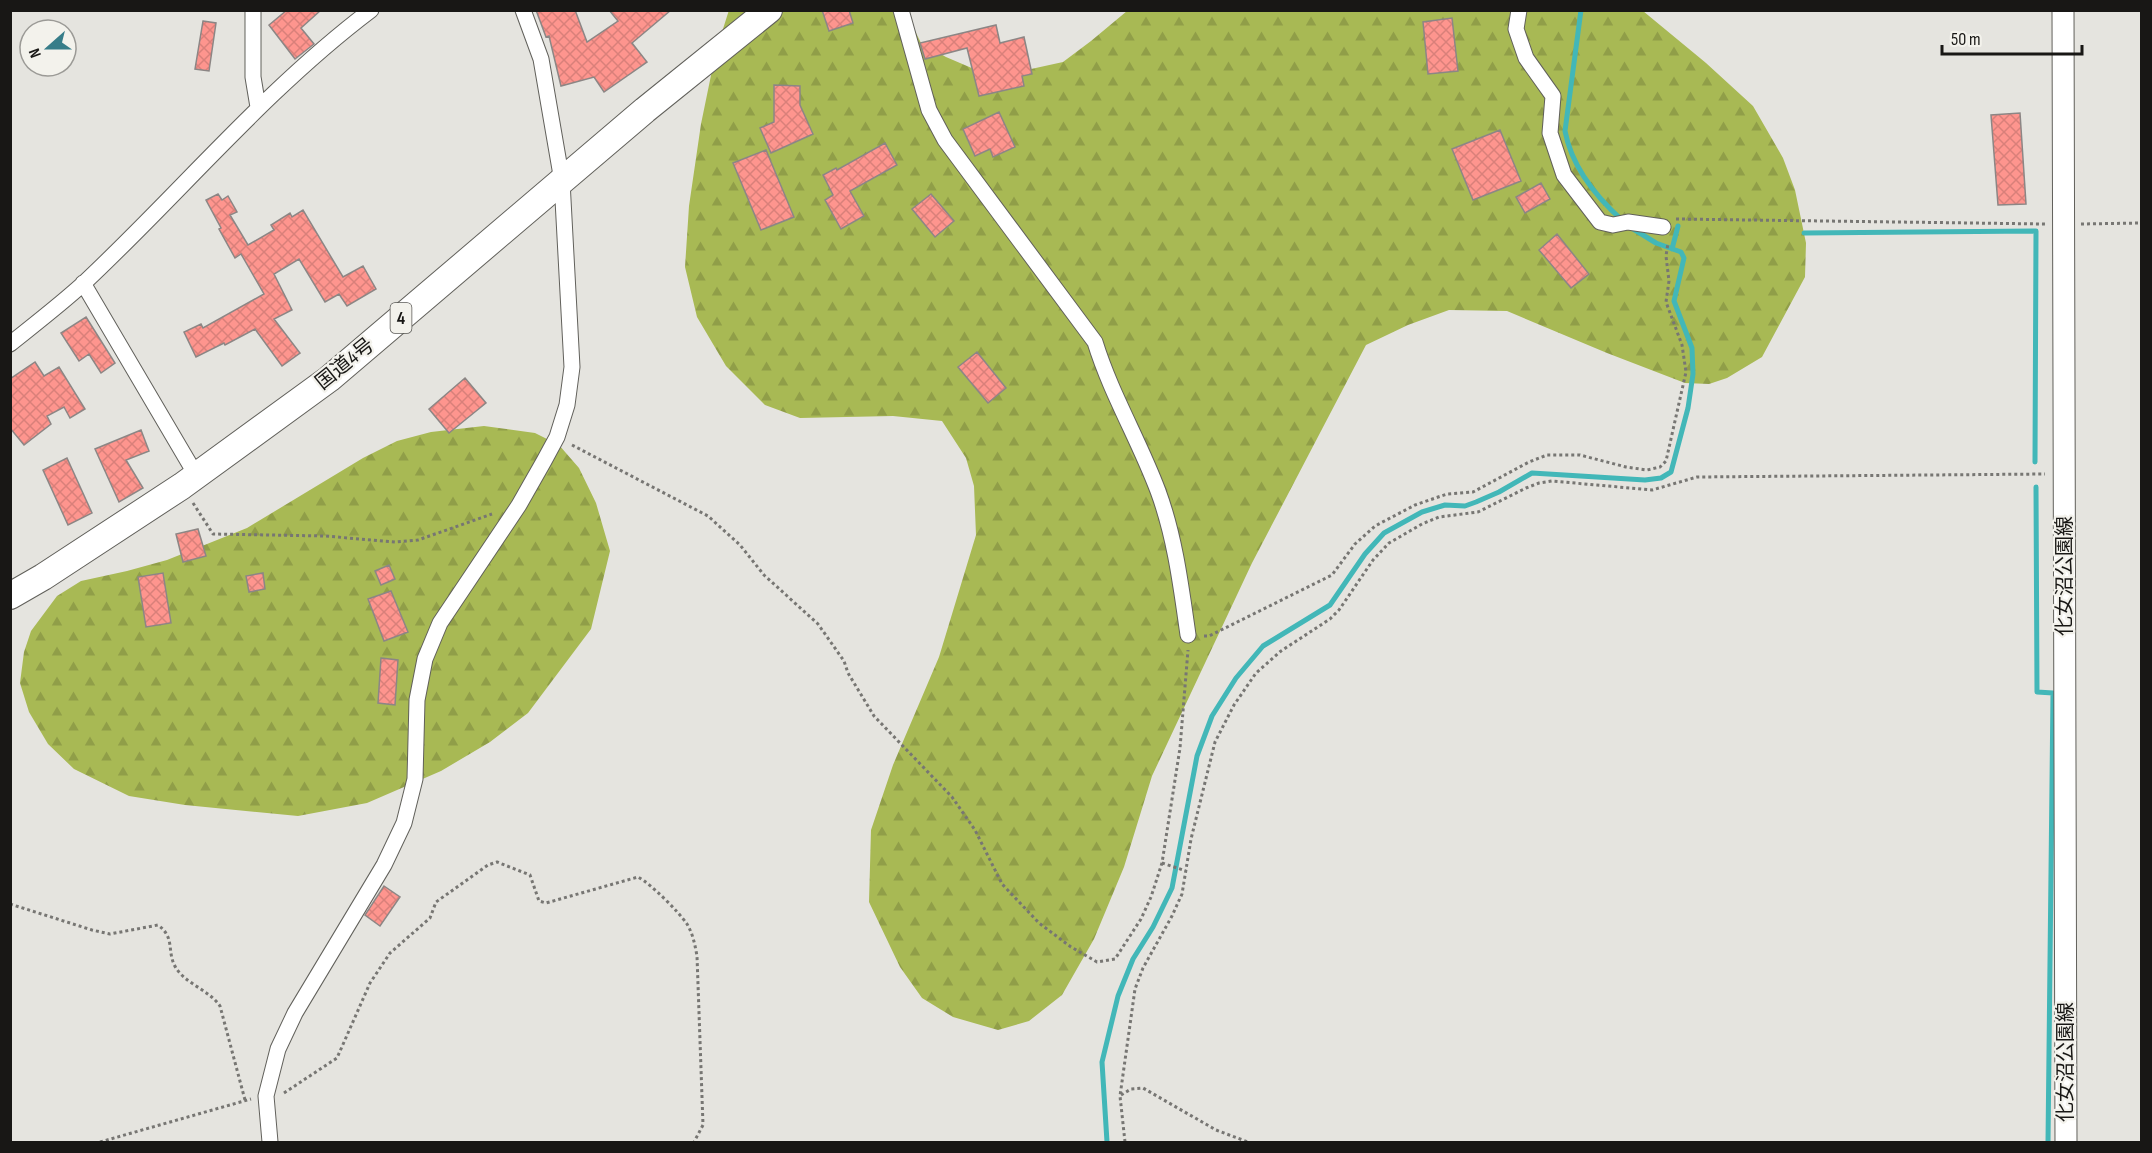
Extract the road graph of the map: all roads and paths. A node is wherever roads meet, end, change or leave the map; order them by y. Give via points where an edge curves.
1 (253, 10) edge
2 (370, 10) edge
3 (523, 10) edge
4 (769, 10) edge
5 (901, 10) edge
6 (1519, 10) edge
7 (2063, 10) edge
8 (258, 107) junction
9 (562, 181) junction
10 (2142, 223) edge
11 (2065, 224) junction
12 (1663, 226) joint
13 (1669, 246) dead end
14 (83, 283) junction
15 (10, 344) edge
16 (557, 437) junction
17 (2065, 473) junction
18 (189, 481) junction
19 (519, 505) junction
20 (10, 596) edge
21 (1188, 635) junction
22 (1162, 863) junction
23 (1186, 871) junction
24 (10, 904) edge
25 (266, 1096) junction
26 (1120, 1096) junction
27 (245, 1100) junction
28 (100, 1143) edge
29 (270, 1143) edge
30 (694, 1143) edge
31 (1125, 1143) edge
32 (1248, 1143) edge
33 (2066, 1143) edge

1 - 8 street via 253,77
2 - 8 street
3 - 9 street via 541,58
4 - 9 highway, 国道4号 / 4
5 - 21 street via 929,110 945,140 1095,342 1104,373 1158,491 1176,556
6 - 12 street via 1516,29 1526,58 1553,96 1550,132 1564,175 1600,222
7 - 11 main road, 化女沼公園線
8 - 14 street
9 - 16 street via 572,367 567,405
9 - 18 highway, 国道4号 / 4 via 329,379
10 - 11 path
11 - 12 path via 1670,219
11 - 17 main road, 化女沼公園線
13 - 21 path via 1666,302 1682,345 1686,372 1666,461 1660,467 1647,470 1580,455 1547,455 1473,492 1447,494 1415,505 1375,526 1355,544 1332,575 1209,636
14 - 15 street
14 - 18 street
16 - 19 street
16 - 22 path via 708,516 740,545 764,575 819,624 874,716 952,796 975,830 1002,884 1039,923 1071,947 1097,962 1115,959 1141,919
17 - 23 path via 1697,477 1652,490 1552,481 1526,488 1478,512 1440,517 1422,524 1389,543 1339,610 1256,673 1234,705 1215,742
17 - 33 main road, 化女沼公園線
18 - 19 path via 213,534 418,540
18 - 20 highway, 国道4号 / 4
19 - 25 street via 440,623 425,659 417,700 415,779 404,823 384,865 295,1013 278,1049
21 - 22 path via 1180,748
22 - 23 path
23 - 26 path via 1182,894 1135,989
24 - 27 path via 110,934 158,925 166,931 177,971 220,1006
25 - 27 path
25 - 29 street
25 - 30 path via 284,1094 337,1058 370,983 390,953 430,918 436,902 488,865 497,862 530,875 539,902 546,903 638,877 686,923 697,956 703,1125
26 - 31 path
26 - 32 path via 1143,1088 1216,1130
27 - 28 path

